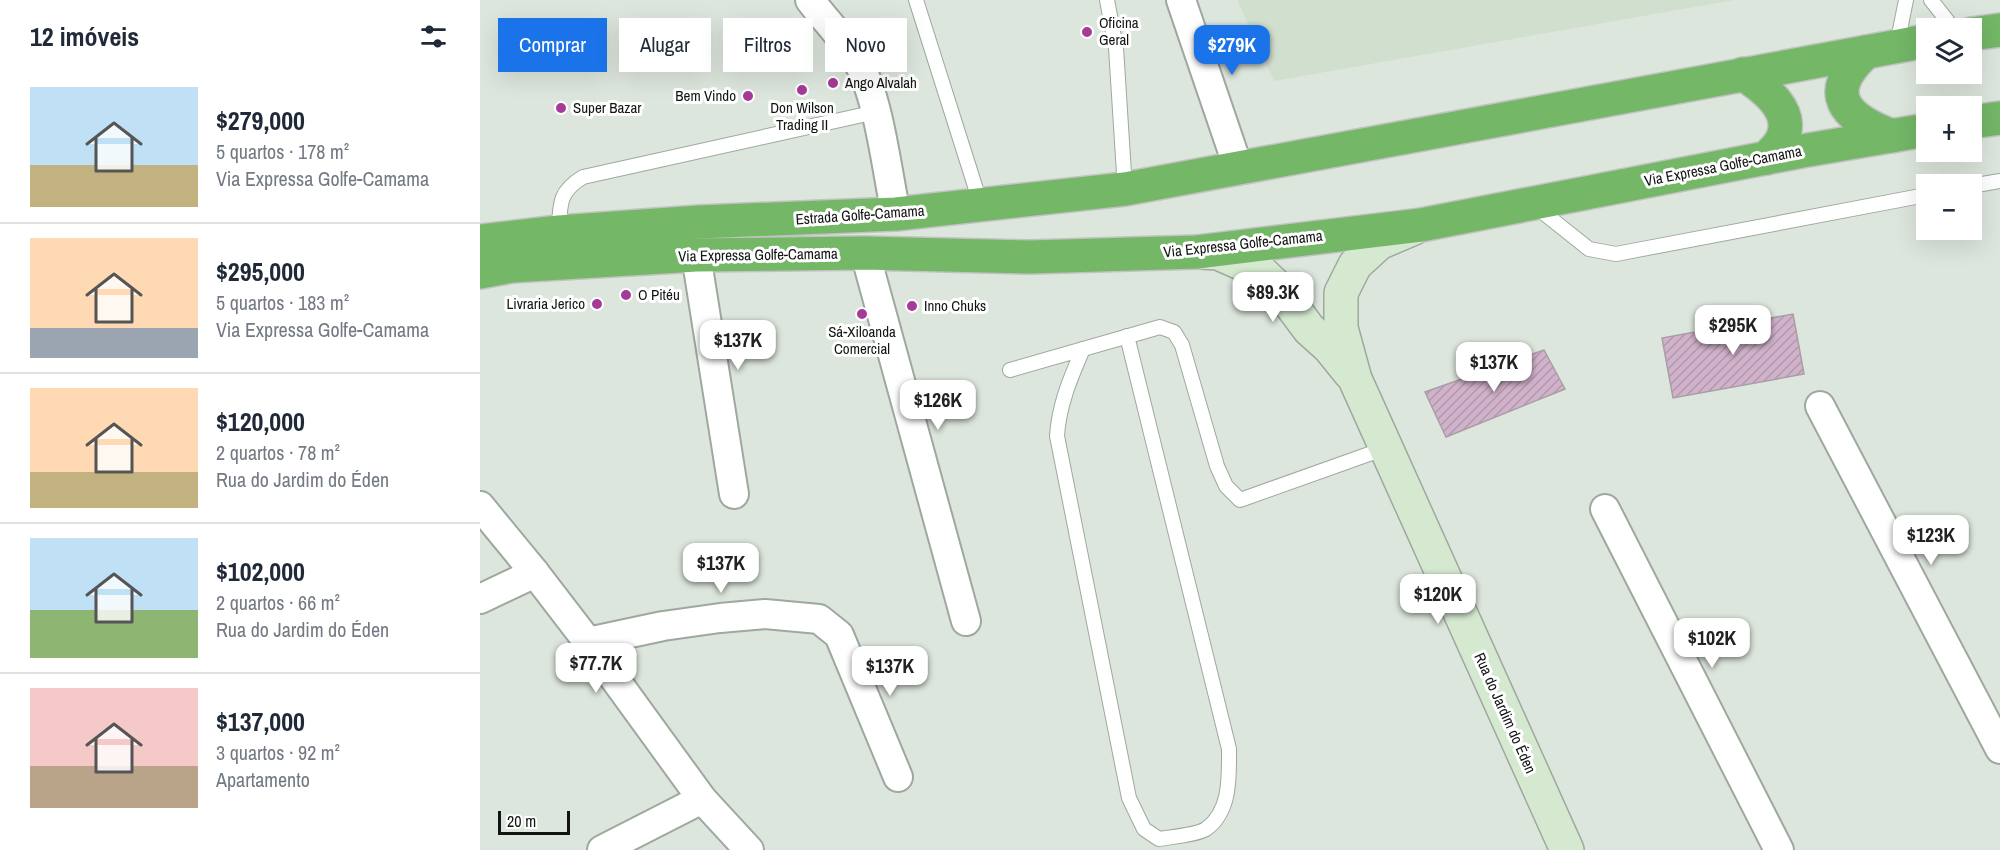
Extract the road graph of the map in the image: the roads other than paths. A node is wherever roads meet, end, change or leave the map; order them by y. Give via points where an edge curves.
1 (810, 0) edge
2 (916, 0) edge
3 (1107, 0) edge
4 (1181, 0) edge
5 (1906, 0) edge
6 (1931, 0) edge
7 (1945, 18) edge
8 (2000, 30) edge
9 (1982, 32) edge
10 (1896, 46) edge
11 (1743, 74) junction
12 (876, 112) junction
13 (2000, 118) edge
14 (1982, 120) edge
15 (1916, 132) edge
16 (1892, 136) junction
17 (1767, 158) junction
18 (1238, 167) junction
19 (2000, 180) edge
20 (1982, 184) edge
21 (1125, 189) junction
22 (1916, 197) edge
23 (1531, 203) junction
24 (981, 205) junction
25 (896, 214) junction
26 (1421, 225) junction
27 (559, 232) junction
28 (480, 241) edge
29 (1197, 252) junction
30 (865, 253) junction
31 (696, 255) junction
32 (480, 272) edge
33 (1127, 336) junction
34 (1083, 349) junction
35 (1010, 370) dead end
36 (1354, 379) junction
37 (1820, 406) dead end
38 (1386, 448) junction
39 (734, 494) dead end
40 (480, 506) edge
41 (1605, 509) dead end
42 (535, 573) junction
43 (480, 599) edge
44 (966, 621) dead end
45 (588, 642) junction
46 (2000, 749) edge
47 (898, 777) dead end
48 (702, 799) junction
49 (602, 850) edge
50 (749, 850) edge
51 (1567, 850) edge
52 (1779, 850) edge

1 - 12 street via 857,61
2 - 24 lane
3 - 21 lane via 1116,48
4 - 18 street
5 - 10 lane
6 - 7 lane
8 - 9 highway
10 - 11 highway
10 - 16 highway via 1854,63 1842,84 1843,100 1852,113
11 - 17 highway via 1775,99 1785,122 1783,138
11 - 18 highway
12 - 25 street
12 - 27 lane via 583,177 560,200
13 - 14 highway
15 - 16 highway, Via Expressa Golfe-Camama
16 - 17 highway, Via Expressa Golfe-Camama
17 - 23 highway, Via Expressa Golfe-Camama
18 - 21 highway, Estrada Golfe-Camama
19 - 20 lane
21 - 24 highway, Estrada Golfe-Camama
22 - 23 lane via 1616,254 1588,249
23 - 26 highway, Via Expressa Golfe-Camama
24 - 25 highway, Estrada Golfe-Camama
25 - 27 highway, Estrada Golfe-Camama
26 - 29 highway, Via Expressa Golfe-Camama
26 - 36 street via 1379,243 1355,265 1341,293 1341,328
27 - 28 highway, Estrada Golfe-Camama
29 - 30 highway, Via Expressa Golfe-Camama via 1031,257
29 - 36 street via 1218,253 1261,272
30 - 31 highway, Via Expressa Golfe-Camama
30 - 44 street
31 - 32 highway, Via Expressa Golfe-Camama
31 - 39 street
33 - 34 lane
33 - 34 lane via 1229,749 1229,783 1224,805 1204,830 1159,839 1144,829 1129,798 1057,436 1066,389
33 - 38 lane via 1160,327 1174,332 1182,345 1217,466 1226,486 1240,500
34 - 35 lane
36 - 38 street, Rua do Jardim do Éden
37 - 46 street
38 - 51 street, Rua do Jardim do Éden
40 - 42 street
41 - 52 street
42 - 43 street
42 - 45 street
45 - 47 street via 720,618 765,614 819,619 839,635
45 - 48 street
48 - 49 street
48 - 50 street

